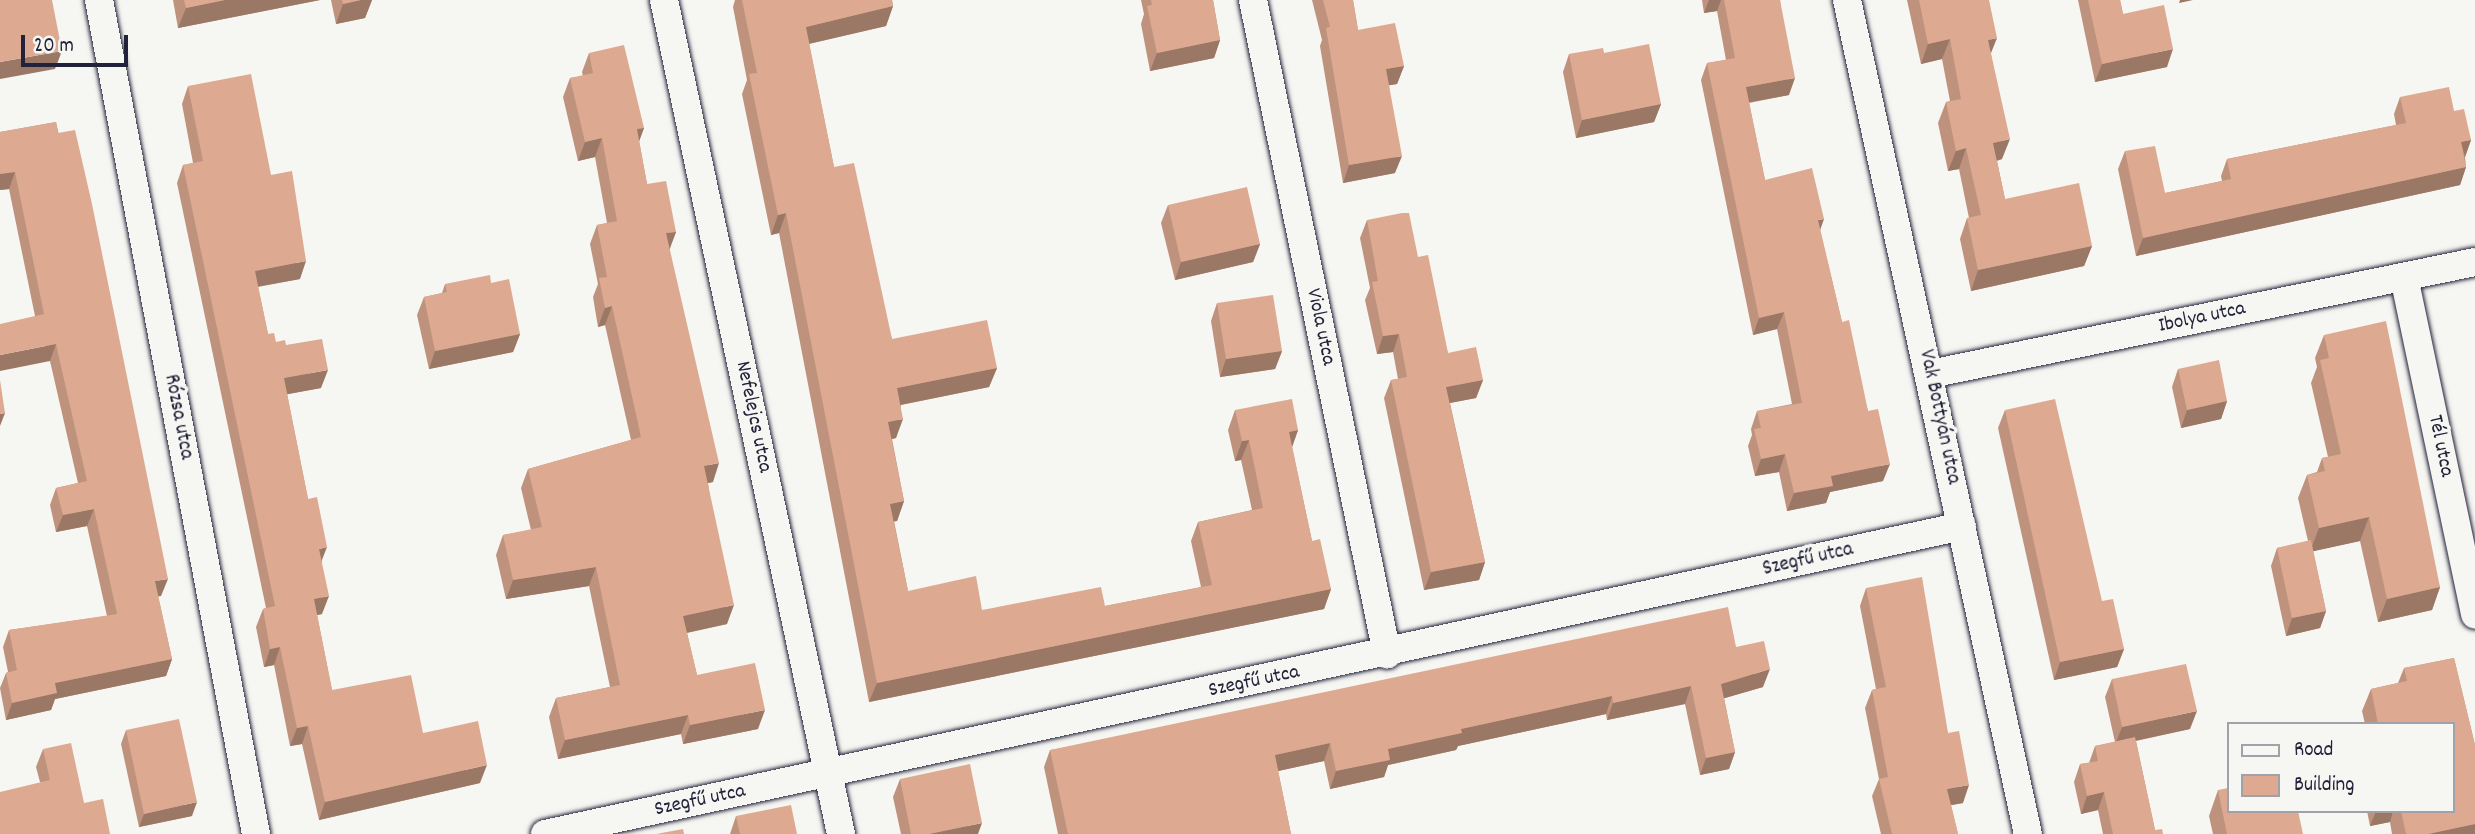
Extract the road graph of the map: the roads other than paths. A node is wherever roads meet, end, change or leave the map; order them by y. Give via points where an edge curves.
1 (99, 0) edge
2 (664, 0) edge
3 (1253, 0) edge
4 (1847, 0) edge
5 (2475, 262) edge
6 (2404, 277) junction
7 (1930, 374) junction
8 (1962, 526) junction
9 (2475, 615) edge
10 (1387, 653) junction
11 (829, 773) junction
12 (256, 834) edge
13 (545, 834) edge
14 (841, 834) edge
15 (2028, 834) edge

1 - 12 street, Rózsa utca
2 - 11 street, Nefelejcs utca
3 - 10 street, Viola utca
4 - 7 street, Vak Bottyán utca
5 - 6 street, Ibolya utca
6 - 7 street, Ibolya utca
6 - 9 street, Tél utca
7 - 8 street, Vak Bottyán utca
8 - 10 street, Szegfű utca
8 - 15 street, Vak Bottyán utca
10 - 11 street, Szegfű utca
11 - 13 street, Szegfű utca
11 - 14 street, Nefelejcs utca

